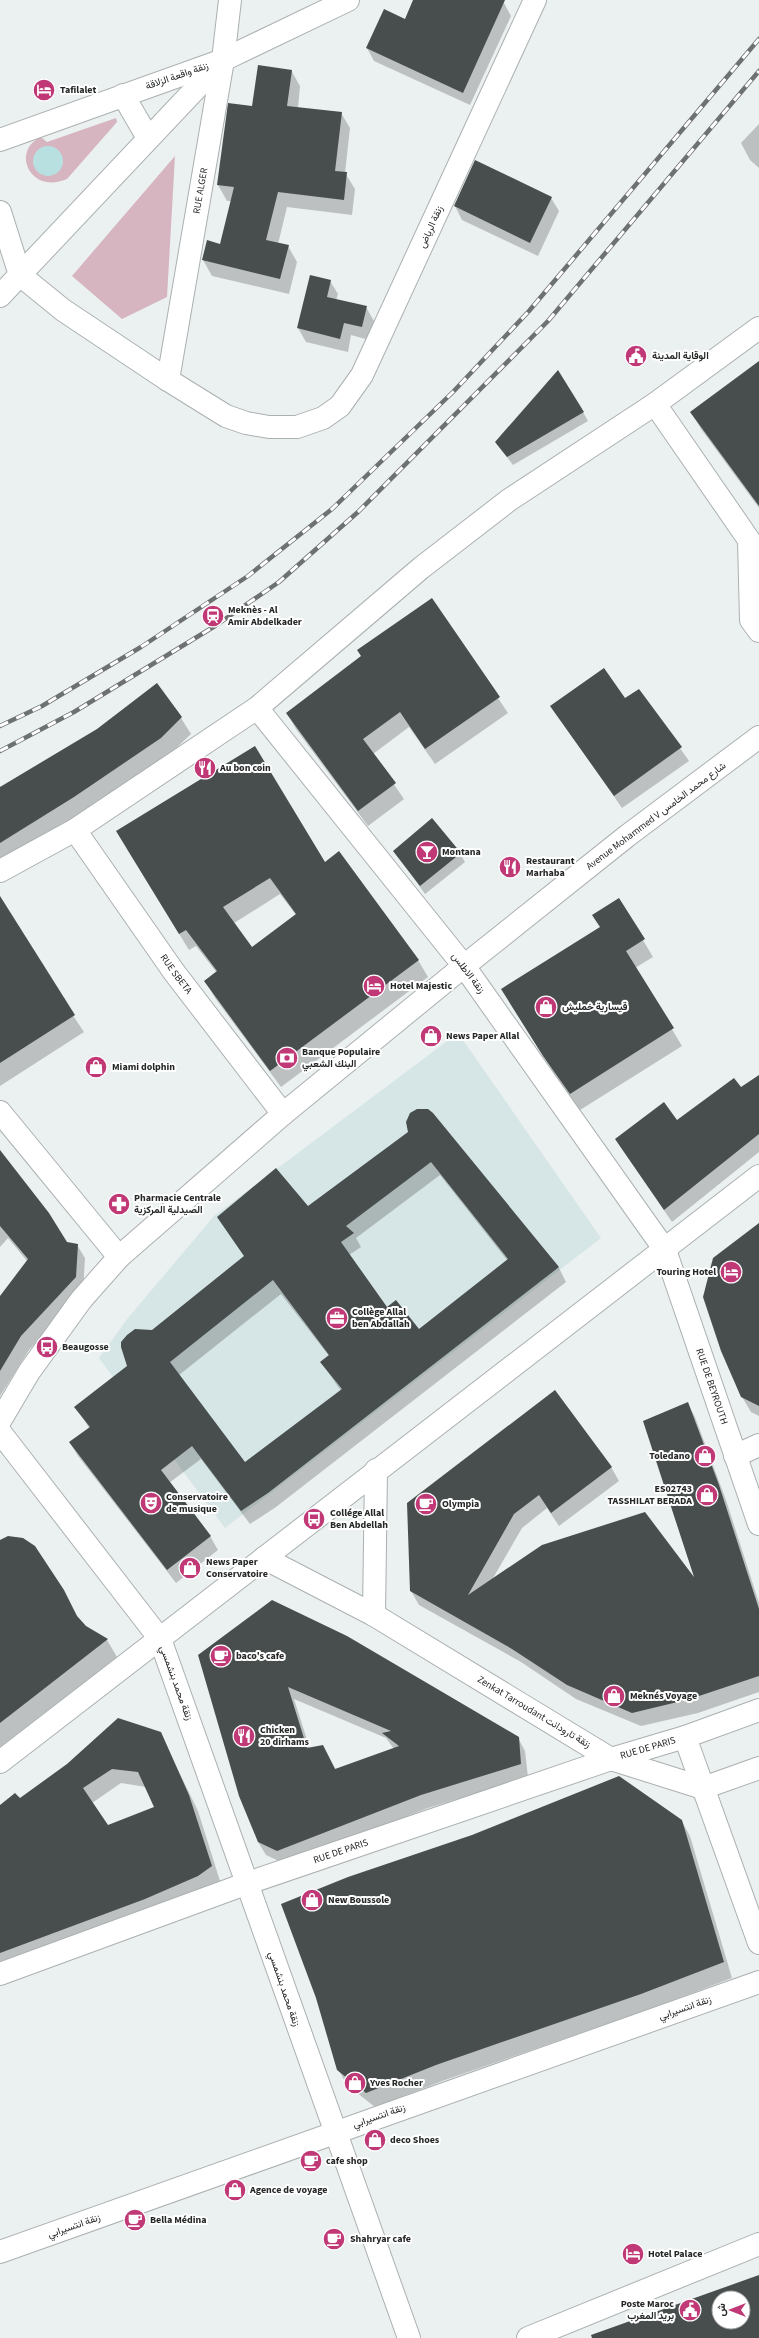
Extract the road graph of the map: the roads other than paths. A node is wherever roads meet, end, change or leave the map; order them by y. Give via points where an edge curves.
1 (230, 0) edge
2 (348, 0) edge
3 (535, 0) edge
4 (223, 60) junction
5 (123, 95) junction
6 (148, 138) junction
7 (0, 140) edge
8 (0, 212) edge
9 (20, 272) junction
10 (0, 296) edge
11 (759, 328) edge
12 (168, 380) junction
13 (655, 404) junction
14 (759, 631) edge
15 (257, 708) junction
16 (759, 737) edge
17 (75, 830) junction
18 (0, 871) edge
19 (464, 966) junction
20 (0, 1112) edge
21 (283, 1114) junction
22 (759, 1176) edge
23 (665, 1250) junction
24 (119, 1257) junction
25 (0, 1421) edge
26 (0, 1432) edge
27 (759, 1445) edge
28 (735, 1456) junction
29 (376, 1470) junction
30 (759, 1524) edge
31 (264, 1558) junction
32 (374, 1614) junction
33 (160, 1639) junction
34 (759, 1710) edge
35 (685, 1737) junction
36 (611, 1759) junction
37 (0, 1762) edge
38 (759, 1768) edge
39 (703, 1788) junction
40 (248, 1883) junction
41 (759, 1943) edge
42 (0, 1974) edge
43 (759, 1982) edge
44 (334, 2132) junction
45 (759, 2244) edge
46 (0, 2252) edge
47 (409, 2338) edge
48 (528, 2338) edge

1 - 4 street, RUE ALGER
2 - 4 street, زنقة واقعة الزلاقة
3 - 12 street, زنقة الرياض via 362,375 340,406 323,418 297,427 269,427 226,416
4 - 5 street, زنقة واقعة الزلاقة
4 - 6 street
4 - 12 street, RUE ALGER
5 - 6 street
5 - 7 street, زنقة واقعة الزلاقة
6 - 9 street
8 - 9 street
9 - 10 street
9 - 12 street, زنقة الرياض via 20,275 63,310
11 - 13 street
13 - 14 street via 749,540 751,620
13 - 15 street via 497,510 421,568
15 - 17 street
15 - 19 street, زنقة الاطلس
16 - 19 street, Avenue Mohammed V شارع محمد الخامس via 628,836
17 - 18 street
17 - 21 street, RUE SBETA via 174,972
19 - 21 street, Avenue Mohammed V شارع محمد الخامس
19 - 23 street, زنقة الاطلس
20 - 24 street
21 - 24 street, Avenue Mohammed V شارع محمد الخامس
22 - 23 street
23 - 28 street, RUE DE BEYROUTH
23 - 29 street
24 - 25 street, Avenue Mohammed V شارع محمد الخامس via 77,1306 29,1372
26 - 33 street, زنقة محمد بنشمسي
27 - 28 street
28 - 30 street, RUE DE BEYROUTH
29 - 31 street
29 - 32 street
31 - 32 street, Zenkat Tarroudant زنقة تارودانت
31 - 33 street
32 - 36 street, Zenkat Tarroudant زنقة تارودانت
33 - 37 street
33 - 40 street, زنقة محمد بنشمسي
34 - 35 street, RUE DE PARIS
35 - 36 street, RUE DE PARIS
35 - 39 street
36 - 39 street, Zenkat Tarroudant زنقة تارودانت
36 - 40 street, RUE DE PARIS
38 - 39 street
39 - 41 street
40 - 42 street, RUE DE PARIS
40 - 44 street, زنقة محمد بنشمسي
43 - 44 street, زنقة انتسيرابي
44 - 46 street, زنقة انتسيرابي
44 - 47 street, زنقة محمد بنشمسي
45 - 48 street

